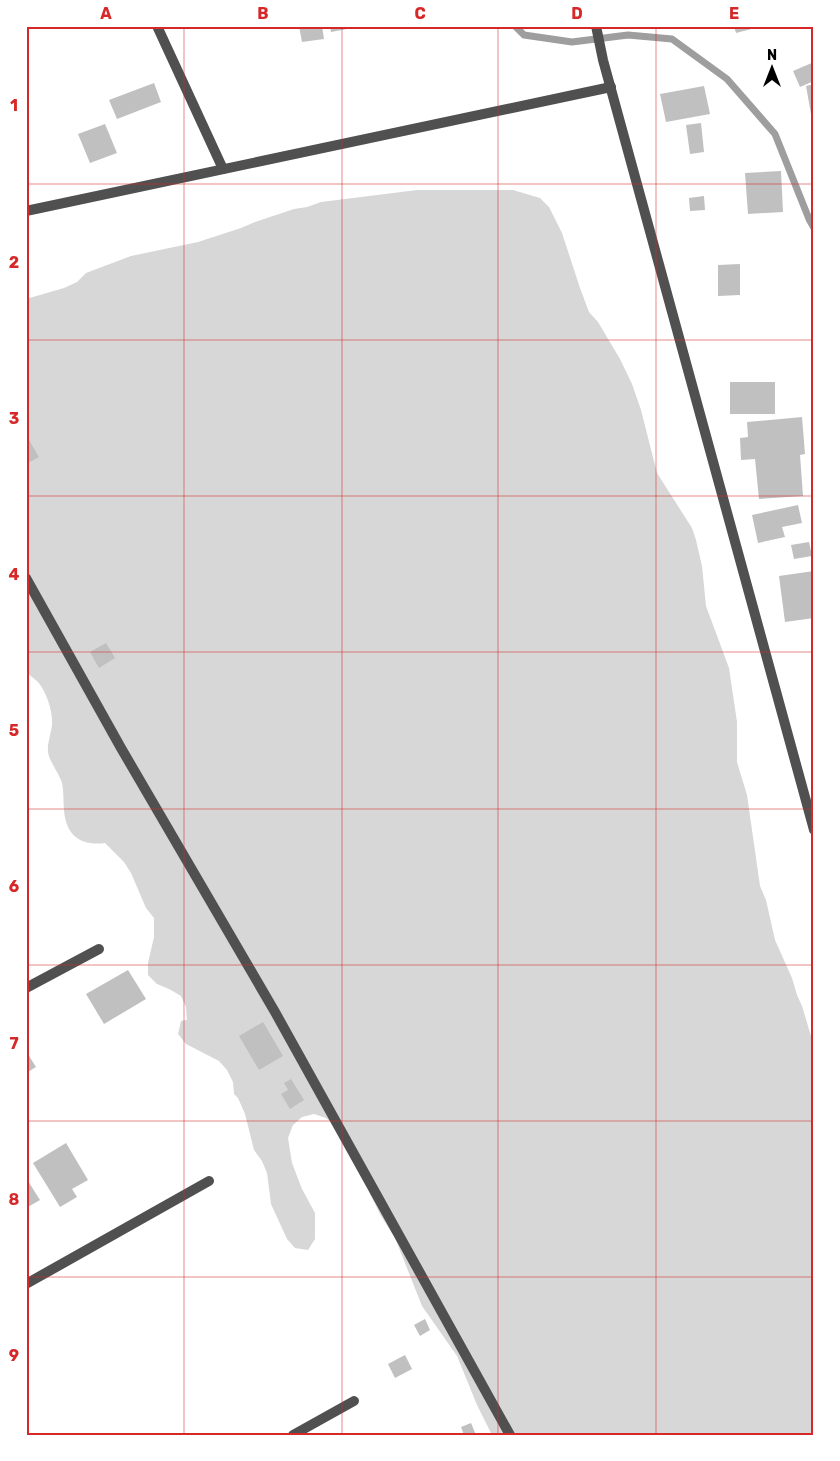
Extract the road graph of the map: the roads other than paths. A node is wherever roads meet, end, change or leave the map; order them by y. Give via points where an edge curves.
1 (157, 26) edge
2 (596, 26) edge
3 (611, 87) junction
4 (223, 169) junction
5 (26, 211) edge
6 (26, 578) edge
7 (814, 830) edge
8 (99, 949) dead end
9 (26, 988) edge
10 (209, 1181) dead end
11 (26, 1284) edge
12 (354, 1401) dead end
13 (293, 1435) edge
14 (510, 1435) edge

1 - 4 street
2 - 3 street
3 - 4 street
3 - 7 street
4 - 5 street
6 - 14 street via 280,1021
8 - 9 street
10 - 11 street
12 - 13 street

